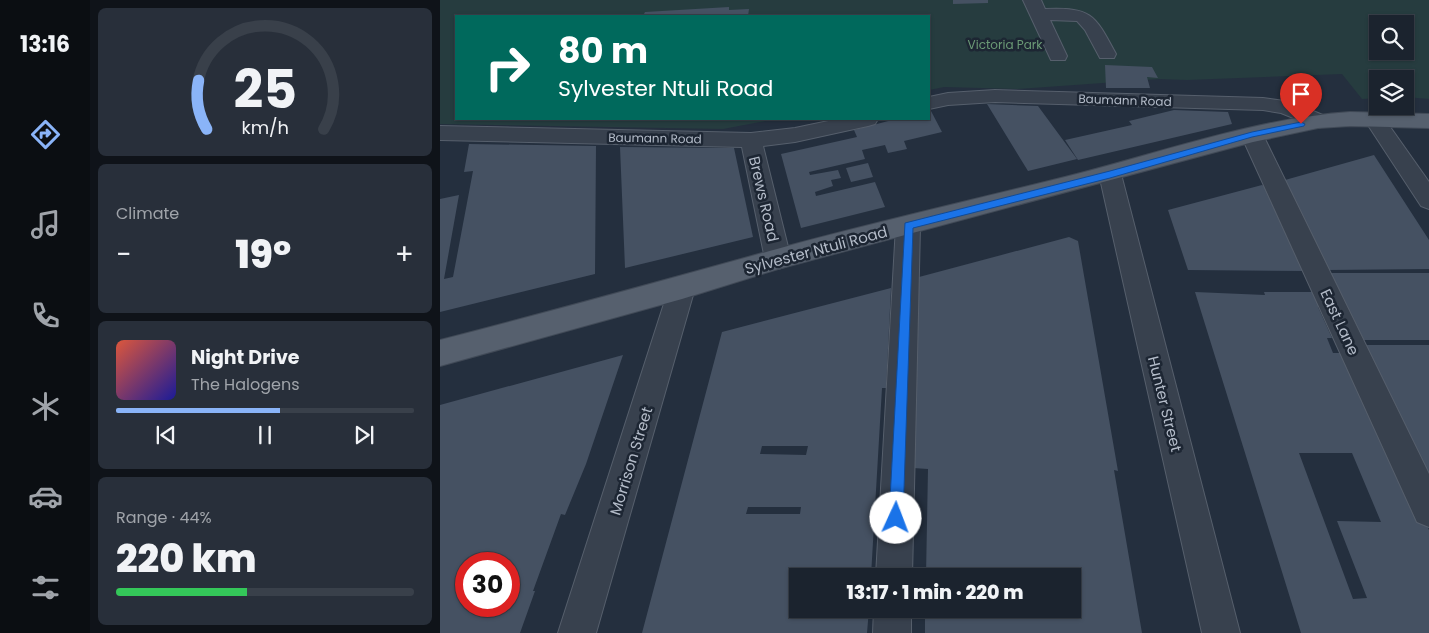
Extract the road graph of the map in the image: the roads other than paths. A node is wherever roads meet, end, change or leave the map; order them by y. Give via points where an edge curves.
1 (1036, 7) edge
2 (1107, 54) dead end
3 (1058, 56) dead end
4 (930, 103) edge
5 (1374, 119) junction
6 (863, 120) edge
7 (1318, 121) junction
8 (1429, 121) edge
9 (605, 128) edge
10 (440, 133) edge
11 (1252, 134) junction
12 (751, 140) junction
13 (1110, 174) junction
14 (1429, 200) edge
15 (908, 226) junction
16 (778, 259) junction
17 (682, 288) junction
18 (440, 353) edge
19 (1429, 510) edge
20 (894, 568) edge
21 (893, 618) edge
22 (577, 633) edge
23 (892, 633) edge
24 (1221, 633) edge

1 - 2 street via 1083,16
1 - 3 street
4 - 7 street, Baumann Road via 995,96 1263,104 1285,107
5 - 7 main road, Sylvester Ntuli Road
5 - 8 main road, Sylvester Ntuli Road
5 - 14 street
6 - 12 street, Baumann Road via 795,135
7 - 11 main road, Sylvester Ntuli Road
9 - 10 street, Baumann Road
9 - 12 street, Baumann Road
11 - 13 main road, Sylvester Ntuli Road
11 - 19 street, East Lane
12 - 16 street, Brews Road
13 - 15 main road, Sylvester Ntuli Road
13 - 24 street, Hunter Street
15 - 16 main road, Sylvester Ntuli Road
15 - 20 street
16 - 17 main road, Sylvester Ntuli Road
17 - 18 main road, Sylvester Ntuli Road
17 - 22 street, Morrison Street
21 - 23 street

